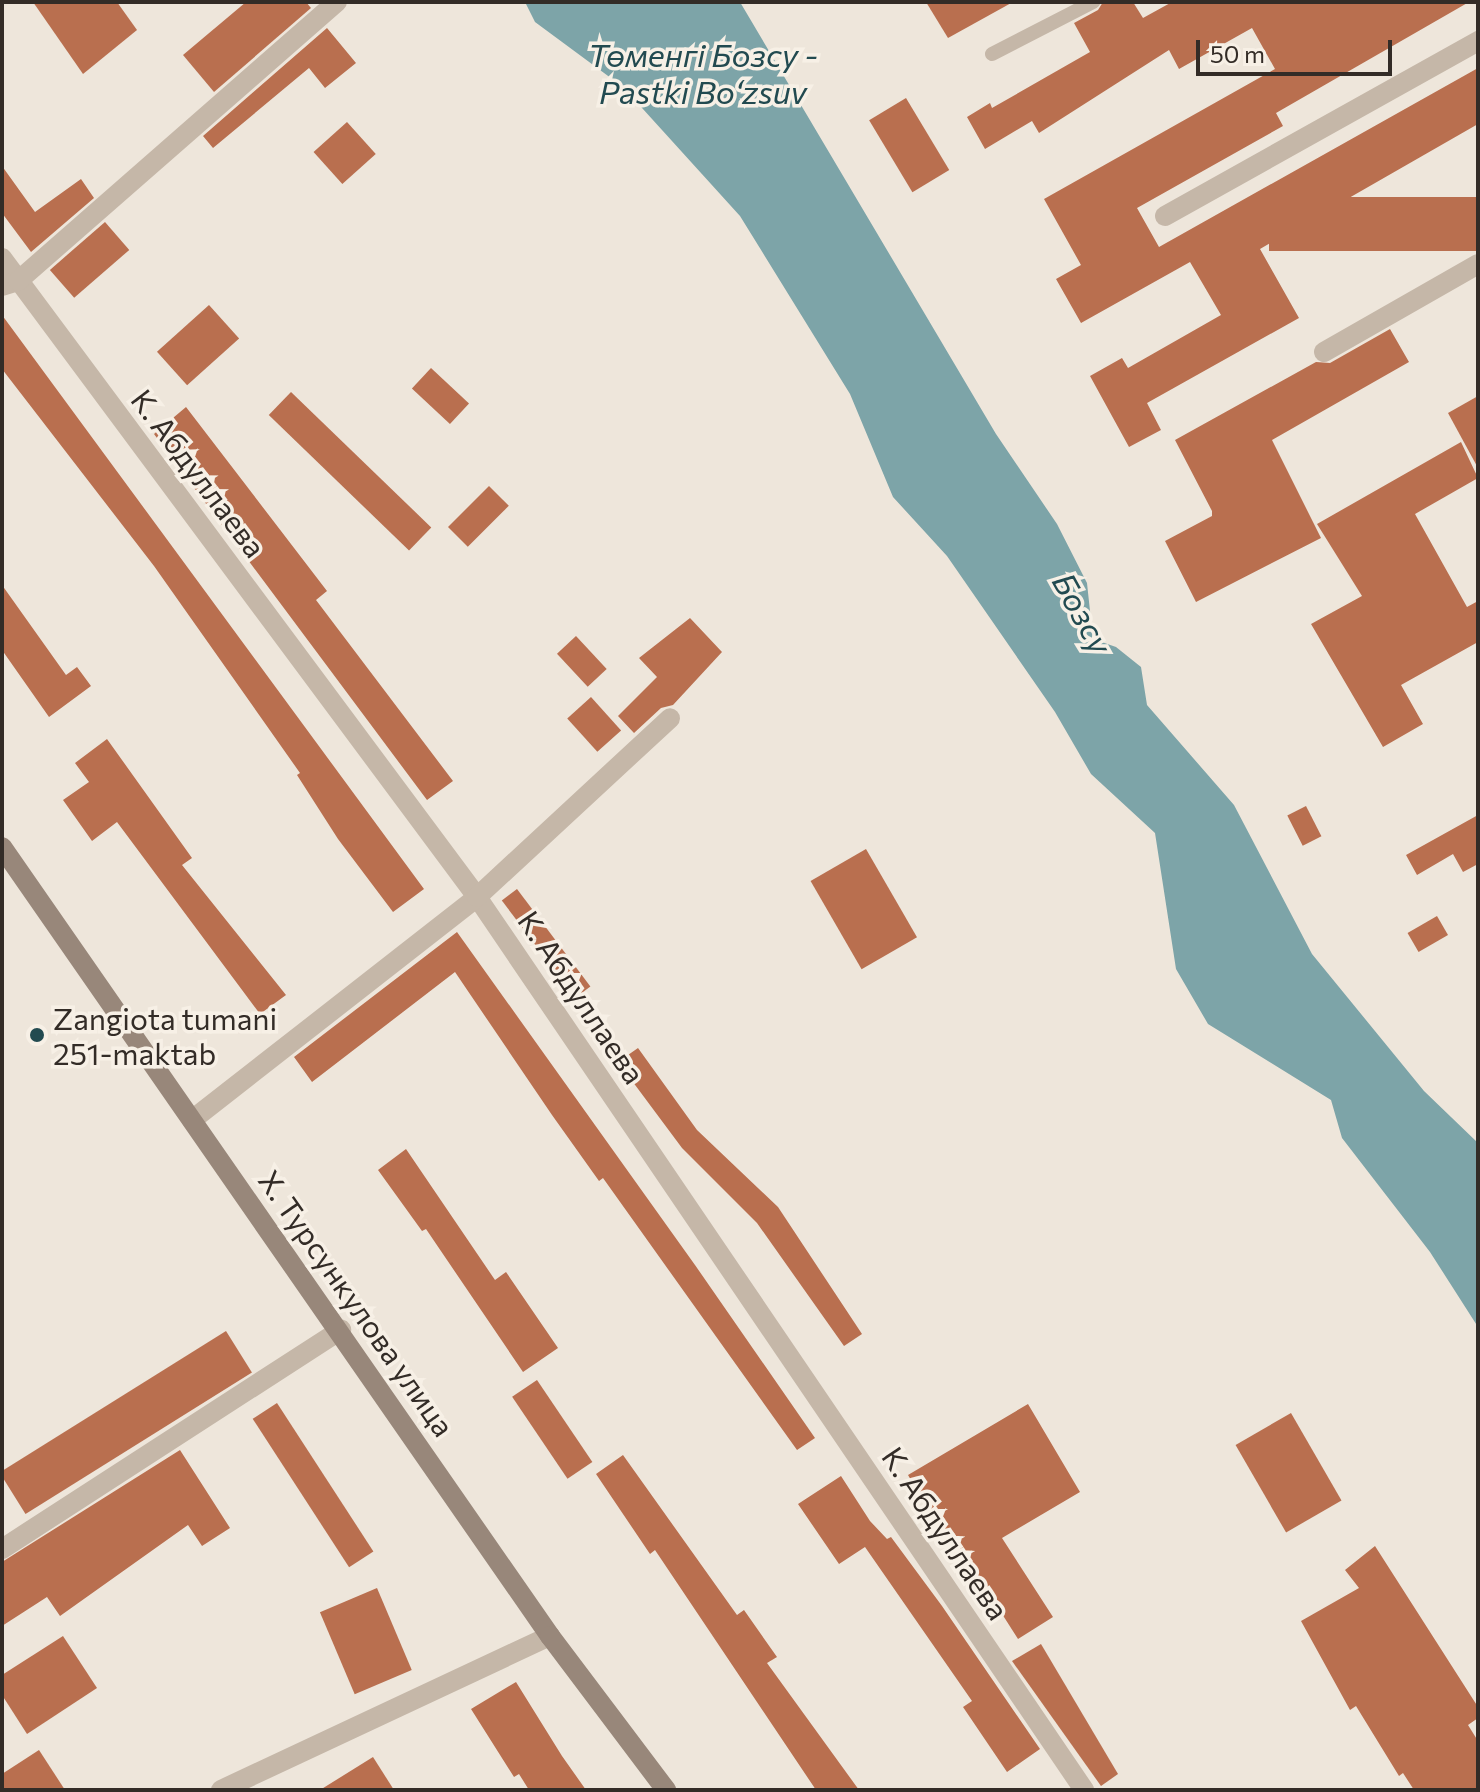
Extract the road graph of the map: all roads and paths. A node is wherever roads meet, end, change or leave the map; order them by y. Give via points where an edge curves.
1 (337, 2) edge
2 (1093, 2) edge
3 (1478, 41) edge
4 (992, 54) dead end
5 (1165, 216) dead end
6 (2, 258) edge
7 (1478, 264) edge
8 (10, 284) edge
9 (1324, 352) dead end
10 (670, 718) dead end
11 (2, 847) edge
12 (477, 897) junction
13 (192, 1120) junction
14 (341, 1330) junction
15 (2, 1549) edge
16 (550, 1636) junction
17 (221, 1790) edge
18 (666, 1790) edge
19 (1084, 1790) edge

1 - 8 street
2 - 4 lane
3 - 5 street
6 - 8 street, К. Абдуллаева
7 - 9 street
8 - 12 street, К. Абдуллаева
10 - 12 street
11 - 13 street, Х. Турсункулова улица
12 - 13 street
12 - 19 street, К. Абдуллаева
13 - 14 street, Х. Турсункулова улица
14 - 15 street
14 - 16 street, Х. Турсункулова улица
16 - 17 street
16 - 18 street, Х. Турсункулова улица

